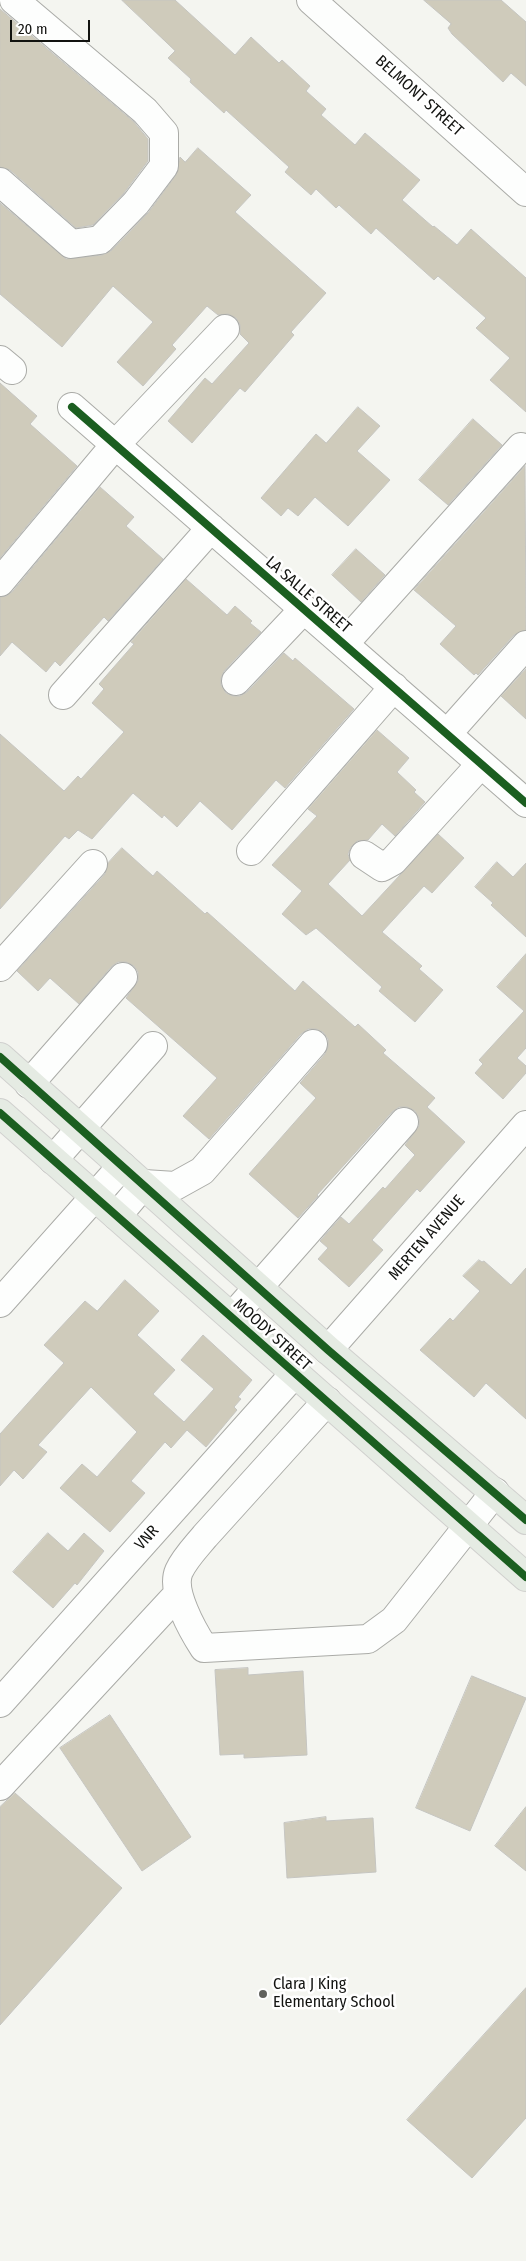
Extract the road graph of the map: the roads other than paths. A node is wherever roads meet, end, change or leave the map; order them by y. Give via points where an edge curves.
1 (14, 0) edge
2 (311, 0) edge
3 (0, 182) edge
4 (526, 192) edge
5 (225, 329) dead end
6 (72, 407) dead end
7 (115, 444) junction
8 (521, 447) dead end
9 (211, 528) junction
10 (0, 582) edge
11 (304, 609) junction
12 (344, 644) junction
13 (526, 645) edge
14 (236, 681) dead end
15 (394, 688) junction
16 (63, 695) dead end
17 (447, 734) junction
18 (481, 764) junction
19 (526, 803) edge
20 (252, 851) dead end
21 (364, 855) dead end
22 (93, 864) dead end
23 (0, 967) edge
24 (123, 977) dead end
25 (313, 1044) dead end
26 (153, 1046) dead end
27 (0, 1058) edge
28 (30, 1084) junction
29 (0, 1113) edge
30 (404, 1122) dead end
31 (526, 1125) edge
32 (81, 1130) junction
33 (53, 1160) junction
34 (122, 1166) junction
35 (144, 1184) junction
36 (95, 1196) junction
37 (117, 1216) junction
38 (259, 1288) junction
39 (0, 1302) edge
40 (232, 1317) junction
41 (328, 1350) junction
42 (295, 1373) junction
43 (327, 1401) junction
44 (495, 1492) junction
45 (526, 1520) edge
46 (468, 1526) junction
47 (526, 1577) edge
48 (178, 1594) junction
49 (0, 1703) edge
50 (0, 1786) edge

1 - 3 street via 146,111 164,133 164,166 136,203 100,240 70,244
2 - 4 street, BELMONT STREET
5 - 7 street
6 - 7 street, LA SALLE STREET
7 - 9 street, LA SALLE STREET
7 - 10 street
8 - 12 street
9 - 11 street, LA SALLE STREET
9 - 16 street
11 - 12 street, LA SALLE STREET
11 - 14 street
12 - 15 street, LA SALLE STREET
13 - 17 street
15 - 17 street, LA SALLE STREET
15 - 20 street
17 - 18 street, LA SALLE STREET
18 - 19 street, LA SALLE STREET
18 - 21 street via 393,861 382,867
22 - 23 street
24 - 28 street
25 - 35 street via 202,1170 175,1186
26 - 32 street
27 - 28 main road, MOODY STREET
28 - 32 main road, MOODY STREET
29 - 33 main road, MOODY STREET
30 - 38 street
31 - 41 street, MERTEN AVENUE
32 - 33 street
32 - 34 main road, MOODY STREET
33 - 36 main road, MOODY STREET
34 - 35 main road, MOODY STREET
34 - 36 street
35 - 37 street
35 - 38 main road, MOODY STREET
36 - 37 main road, MOODY STREET
36 - 39 street
37 - 40 main road, MOODY STREET
38 - 40 street
38 - 41 main road, MOODY STREET
40 - 42 main road, MOODY STREET
41 - 42 main road
41 - 44 main road, MOODY STREET
42 - 43 main road, MOODY STREET
42 - 49 street, VNR
43 - 46 main road, MOODY STREET
43 - 48 street via 187,1557 178,1573
44 - 45 main road, MOODY STREET
44 - 46 street
46 - 47 main road, MOODY STREET
46 - 48 street via 394,1620 368,1640 204,1648 189,1624
48 - 50 street

